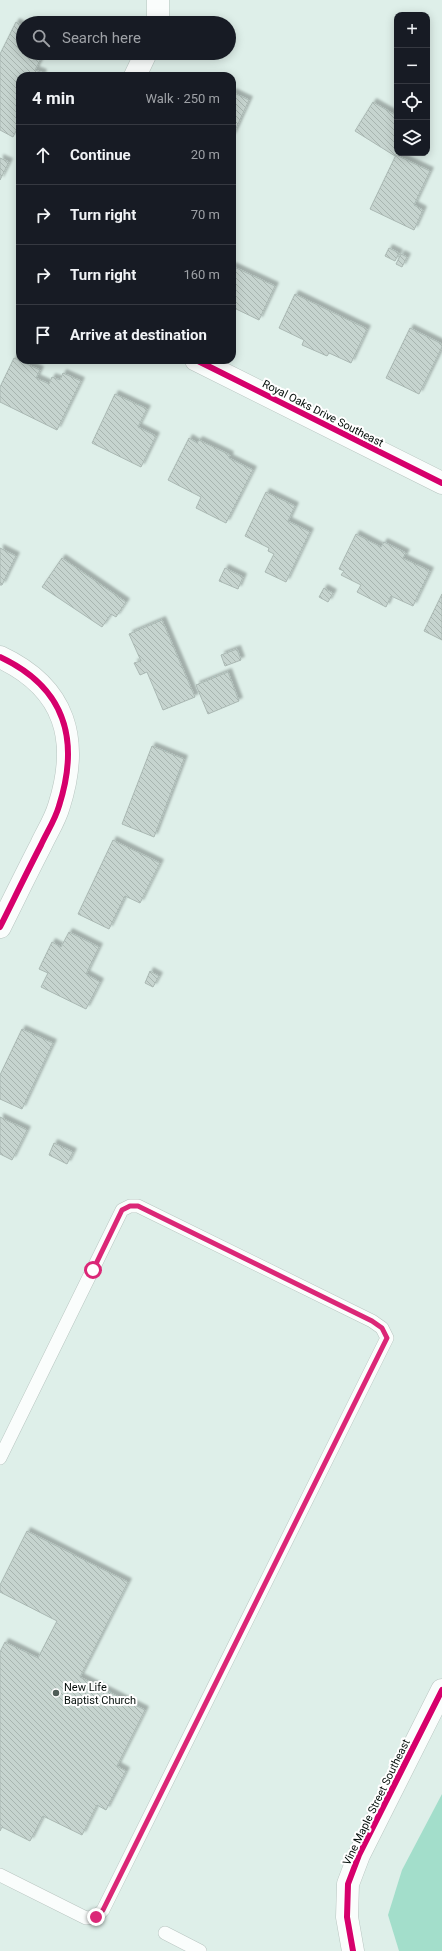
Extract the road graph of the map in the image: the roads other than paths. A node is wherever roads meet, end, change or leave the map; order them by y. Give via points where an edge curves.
1 (158, 0) edge
2 (158, 16) edge
3 (143, 60) edge
4 (137, 72) edge
5 (204, 364) edge
6 (442, 483) edge
7 (0, 657) edge
8 (0, 927) edge
9 (0, 1458) edge
10 (442, 1690) edge
11 (0, 1875) edge
12 (165, 1933) dead end
13 (200, 1951) edge
14 (354, 1951) edge

1 - 2 street
3 - 4 street
5 - 6 street, Royal Oaks Drive Southeast
7 - 8 street via 34,677 50,695 63,716 69,763 59,807
9 - 11 lane via 122,1210 130,1206 138,1206 372,1321 382,1328 387,1338 103,1910 96,1917 86,1918
10 - 14 street, Vine Maple Street Southeast via 359,1855 348,1884 346,1917
12 - 13 lane

